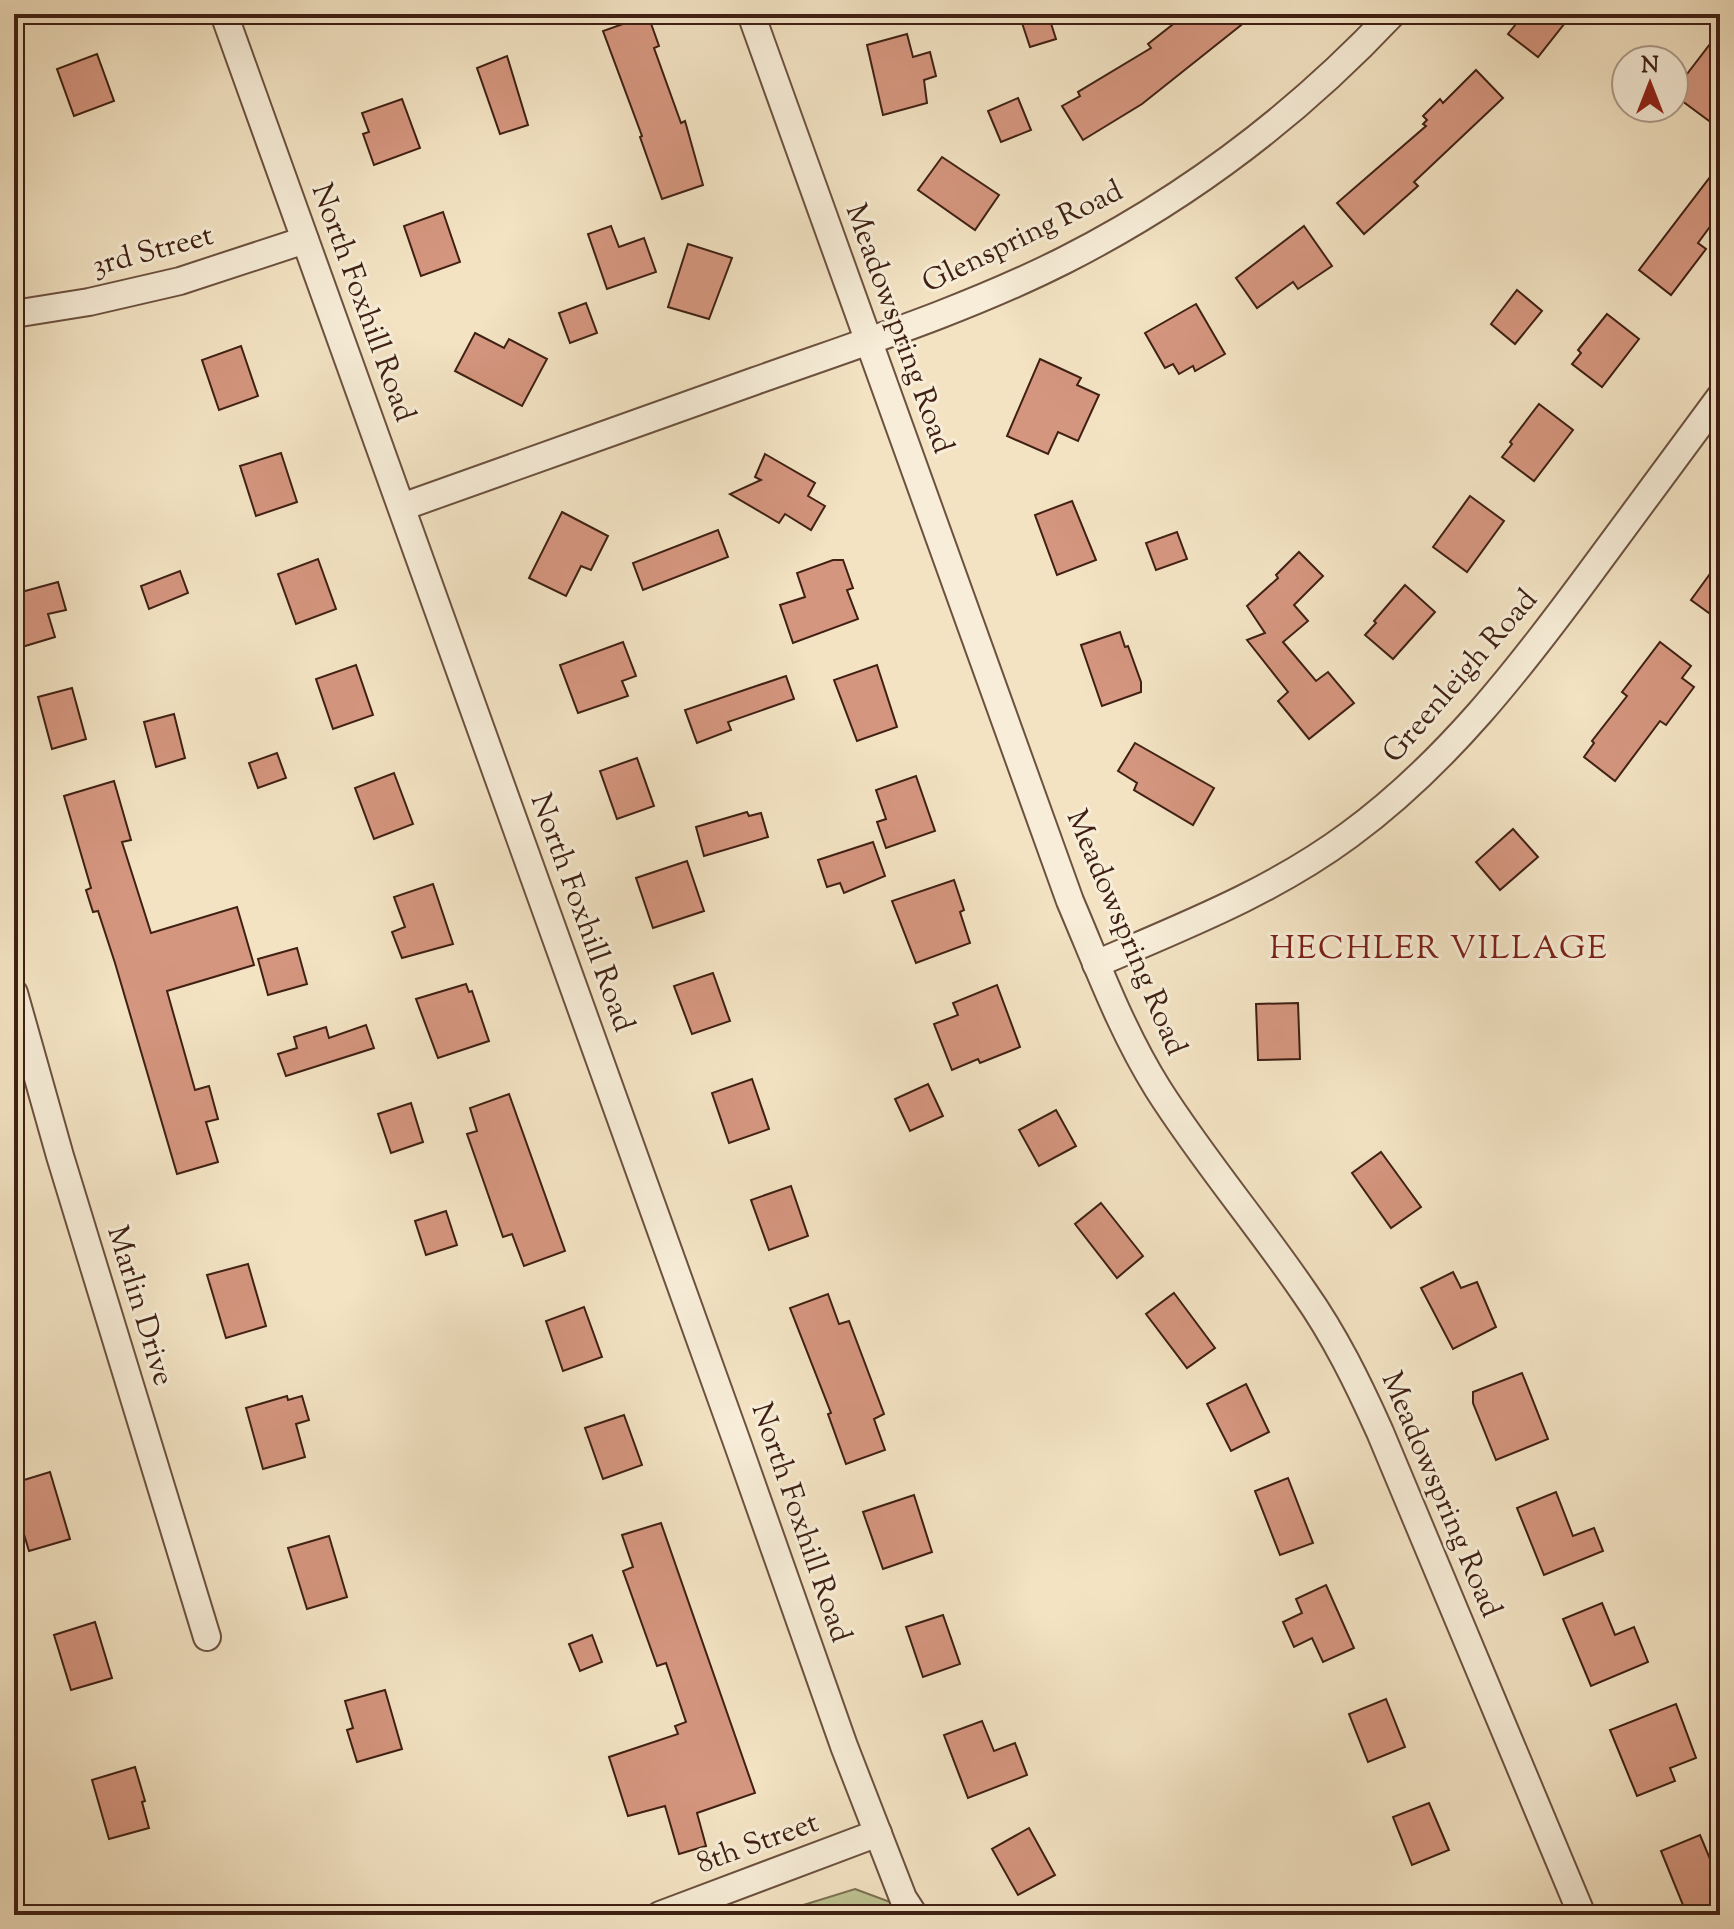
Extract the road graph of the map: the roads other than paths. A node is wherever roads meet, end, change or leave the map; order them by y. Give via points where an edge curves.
1 (224, 14) edge
2 (751, 14) edge
3 (1392, 14) edge
4 (305, 240) junction
5 (14, 314) edge
6 (868, 341) junction
7 (1720, 397) edge
8 (402, 507) junction
9 (1096, 964) junction
10 (14, 993) edge
11 (207, 1637) dead end
12 (878, 1833) junction
13 (660, 1915) edge
14 (914, 1915) edge
15 (1582, 1915) edge

1 - 4 street, North Foxhill Road
2 - 6 street, Meadowspring Road
3 - 6 street, Glenspring Road via 1279,120 1174,197 1051,267
4 - 5 street, 3rd Street via 180,281
4 - 8 street, North Foxhill Road
6 - 8 street, Glenspring Road
6 - 9 street, Meadowspring Road
7 - 9 street, Greenleigh Road via 1559,615 1494,696 1410,785 1351,834 1265,889
8 - 12 street, North Foxhill Road
9 - 15 street, Meadowspring Road via 1157,1087 1305,1293 1355,1378
10 - 11 street, Marlin Drive
12 - 13 street, 8th Street
12 - 14 street, North Foxhill Road

